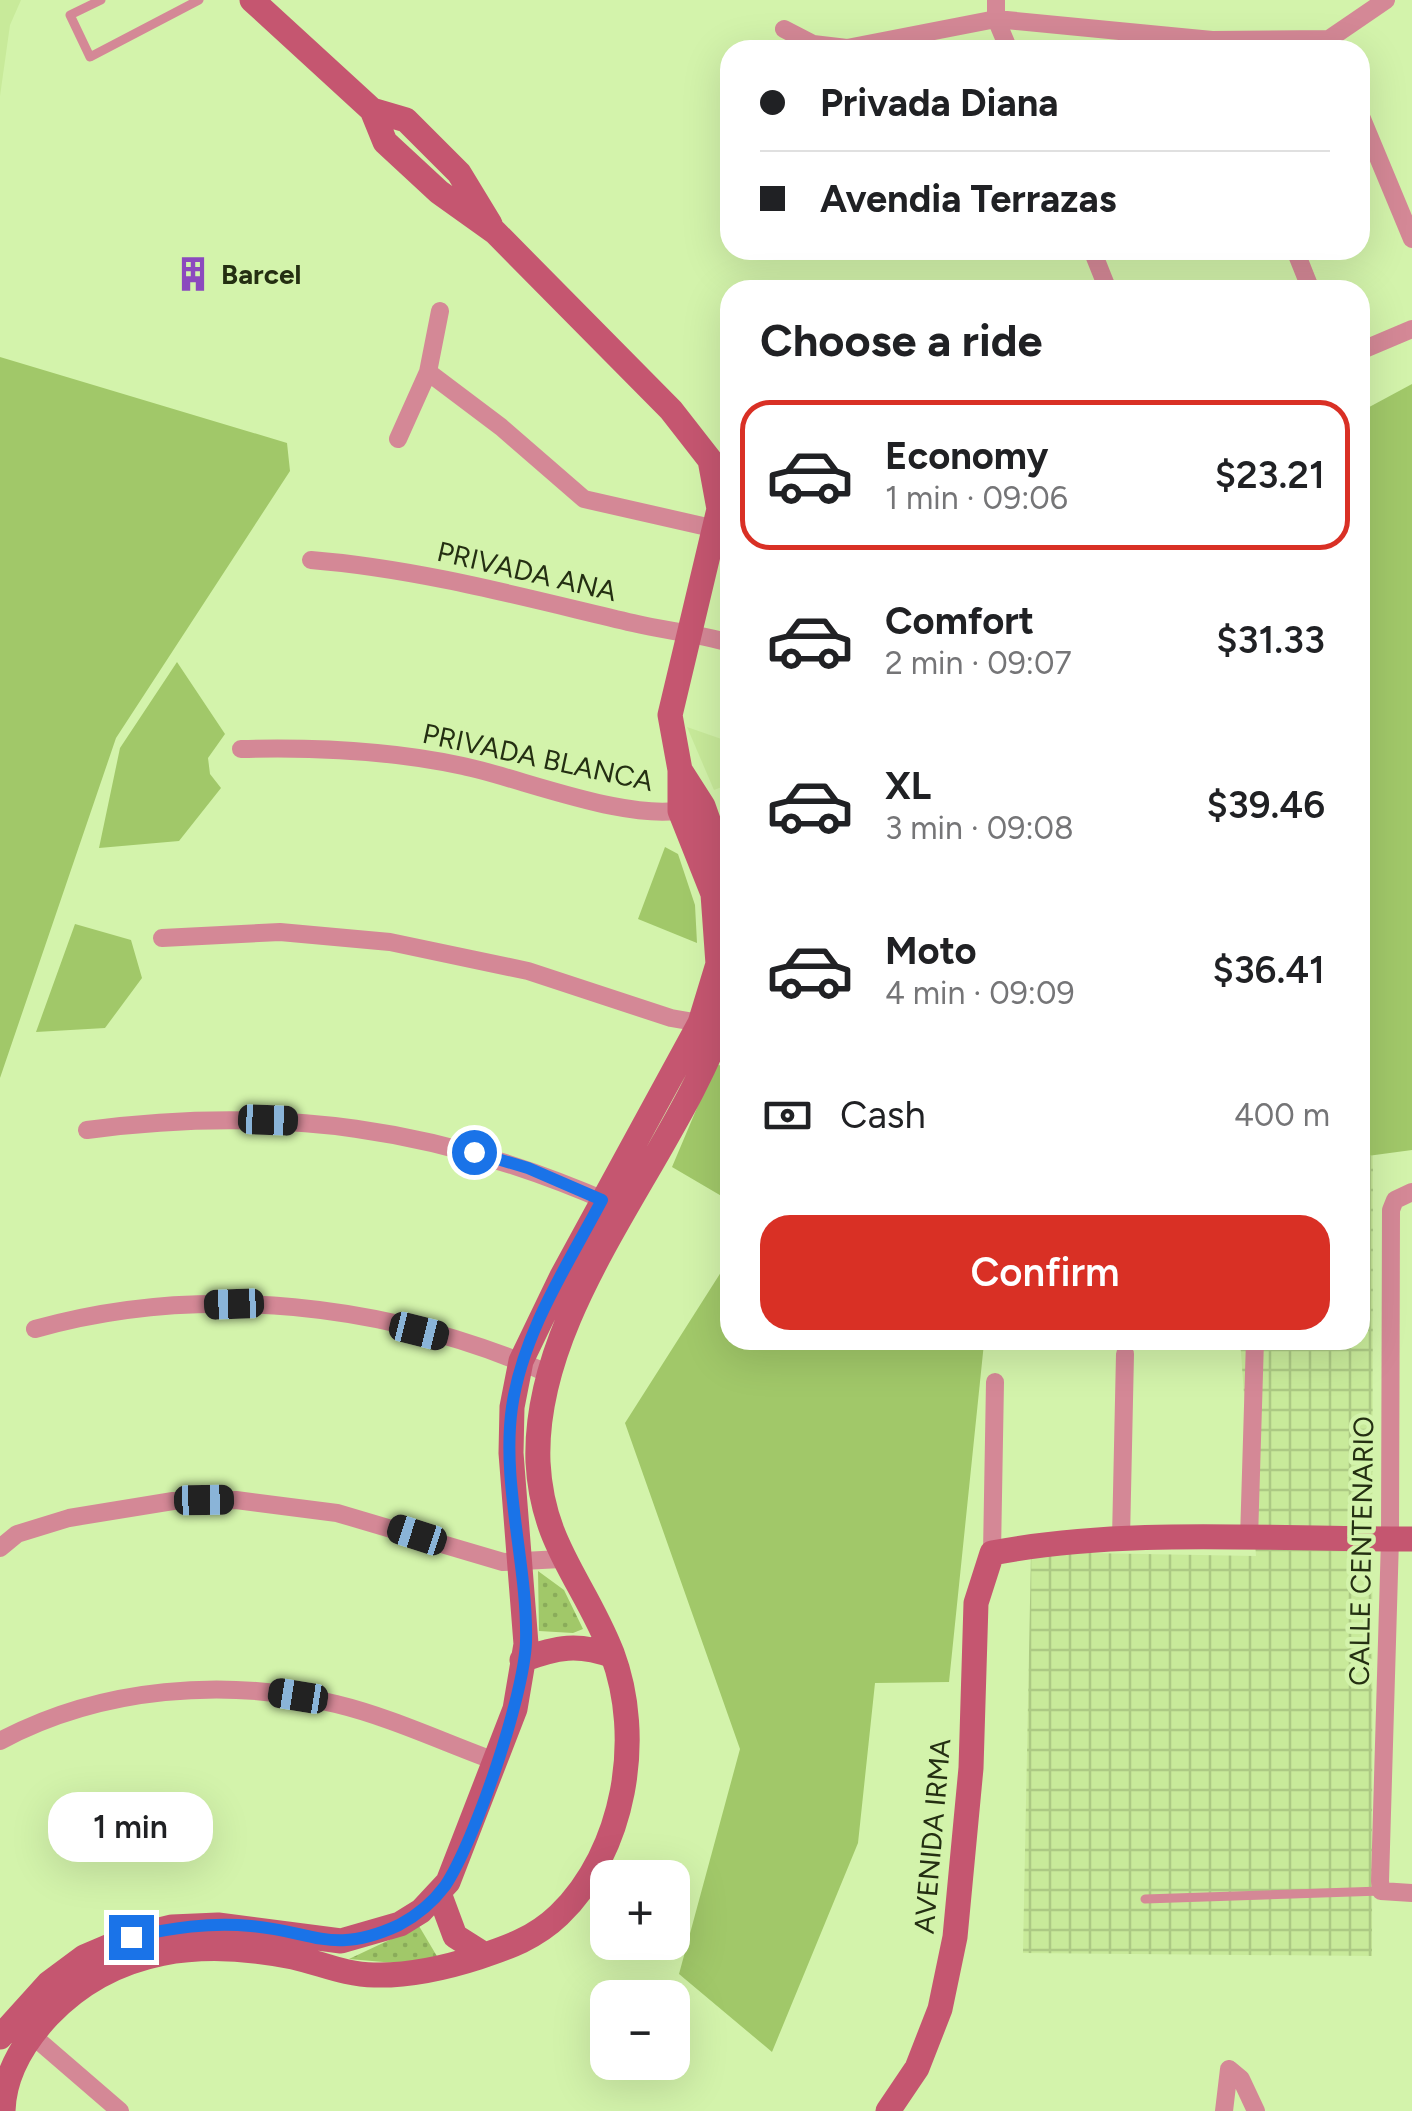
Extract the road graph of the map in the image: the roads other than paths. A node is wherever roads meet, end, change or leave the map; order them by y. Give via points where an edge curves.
1 (100, 0) edge
2 (167, 0) edge
3 (198, 0) edge
4 (252, 0) edge
5 (1386, 0) edge
6 (996, 10) edge
7 (174, 13) junction
8 (784, 29) dead end
9 (805, 40) edge
10 (878, 40) edge
11 (1006, 40) edge
12 (1183, 40) edge
13 (1336, 40) edge
14 (1370, 138) edge
15 (1412, 239) edge
16 (440, 311) dead end
17 (1412, 328) edge
18 (1370, 347) edge
19 (428, 372) junction
20 (398, 439) dead end
21 (716, 529) junction
22 (311, 560) dead end
23 (688, 630) junction
24 (720, 640) edge
25 (241, 749) dead end
26 (692, 808) junction
27 (720, 863) edge
28 (162, 938) dead end
29 (714, 1039) edge
30 (87, 1130) dead end
31 (1412, 1192) edge
32 (614, 1205) junction
33 (35, 1330) dead end
34 (1255, 1350) edge
35 (1125, 1354) dead end
36 (521, 1362) junction
37 (547, 1373) junction
38 (995, 1382) dead end
39 (1249, 1539) junction
40 (1401, 1539) edge
41 (1121, 1540) junction
42 (0, 1548) edge
43 (992, 1554) junction
44 (561, 1560) junction
45 (519, 1561) junction
46 (613, 1656) junction
47 (522, 1660) junction
48 (0, 1741) edge
49 (496, 1761) junction
50 (1381, 1891) junction
51 (1412, 1893) edge
52 (439, 1894) junction
53 (1145, 1899) dead end
54 (485, 1955) junction
55 (23, 2025) junction
56 (0, 2037) edge
57 (3, 2111) edge
58 (120, 2111) edge
59 (888, 2111) edge
60 (1224, 2111) edge
61 (1256, 2111) edge

1 - 7 lane via 70,15 90,57
2 - 7 lane
3 - 7 lane
4 - 21 street via 372,110 406,120 459,173 495,232 692,434 718,484
5 - 13 street
6 - 10 street
6 - 11 street
6 - 12 street
8 - 9 street
14 - 15 street
16 - 19 street
17 - 18 street
19 - 20 street
19 - 21 street via 584,499
21 - 23 street
22 - 23 street, PRIVADA ANA via 418,574 639,625
23 - 24 street, PRIVADA ANA
23 - 26 street via 670,714
25 - 26 street, PRIVADA BLANCA via 442,762 644,812
26 - 27 street
26 - 29 street via 719,941
28 - 29 street via 280,932 390,942 528,971
29 - 32 street
30 - 32 street via 208,1118 379,1130 528,1168
31 - 40 street, CALLE CENTENARIO via 1391,1210
32 - 36 street
32 - 37 street
33 - 36 street via 108,1314 260,1303 365,1317
34 - 39 street
35 - 41 street
36 - 37 street
36 - 45 street via 511,1426
37 - 44 street via 538,1461 543,1510
38 - 43 street
39 - 40 street
39 - 41 street
40 - 50 street, CALLE CENTENARIO
41 - 43 street
42 - 45 street via 17,1534 69,1518 173,1500 236,1500 337,1513 503,1562
43 - 59 street, AVENIDA IRMA via 976,1604 971,1768 954,1937 940,2009 918,2068
44 - 45 street
44 - 46 street
45 - 47 street
46 - 47 street via 568,1646
46 - 54 street via 627,1751 611,1834 580,1891 557,1917 524,1942
47 - 49 street via 516,1709
48 - 49 street via 82,1708 137,1696 262,1690 340,1704
49 - 52 street
50 - 51 street
50 - 53 lane
52 - 54 street via 456,1936
52 - 55 street via 400,1924 341,1942 218,1924 131,1937 48,1982
54 - 55 street via 433,1970 371,1975 246,1949 169,1950 97,1976
55 - 56 street
55 - 57 street
55 - 58 street
60 - 61 street via 1229,2069

